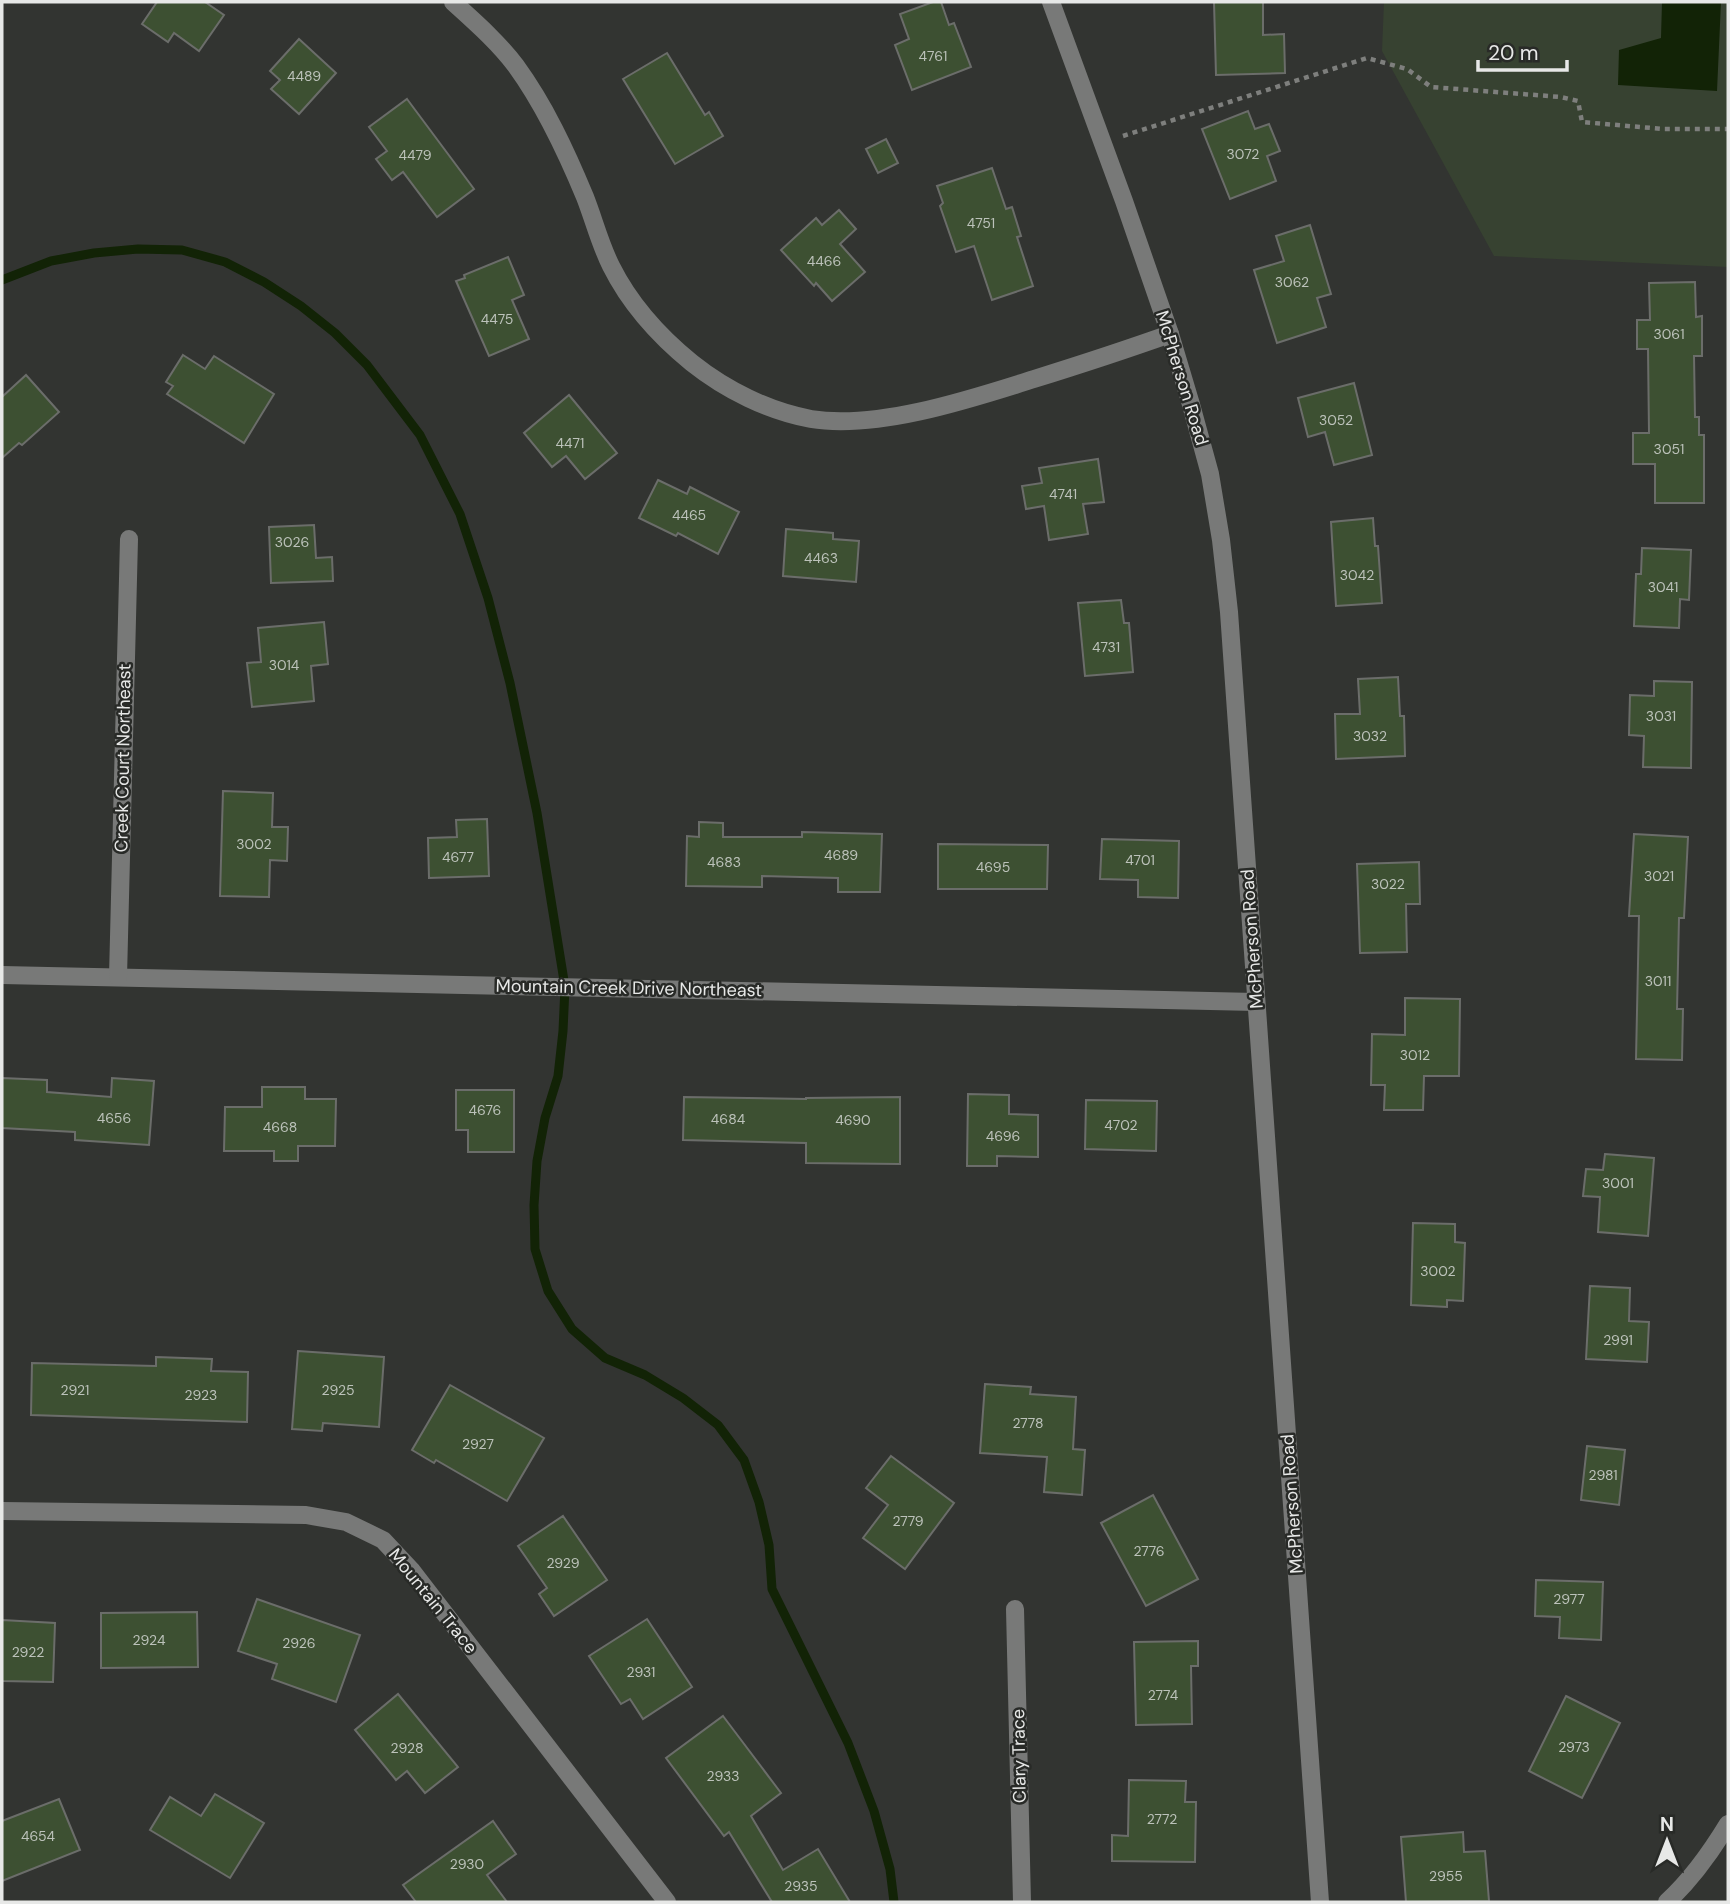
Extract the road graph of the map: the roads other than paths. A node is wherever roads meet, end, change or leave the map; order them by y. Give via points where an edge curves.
1 (453, 2) edge
2 (1051, 2) edge
3 (1170, 334) junction
4 (129, 539) dead end
5 (2, 975) edge
6 (118, 977) junction
7 (1256, 1002) junction
8 (2, 1511) edge
9 (1015, 1609) dead end
10 (1728, 1824) edge
11 (667, 1902) edge
12 (1022, 1902) edge
13 (1320, 1902) edge
14 (1667, 1902) edge

1 - 3 street via 515,64 545,111 611,266 633,302 676,351 736,392 778,411 813,419 851,421 901,415 980,397
2 - 3 street, McPherson Road
3 - 7 street, McPherson Road via 1210,474 1221,540
4 - 6 street, Creek Court Northeast
5 - 6 street, Mountain Creek Drive Northeast
6 - 7 street, Mountain Creek Drive Northeast
7 - 13 street, McPherson Road
8 - 11 street, Mountain Trace via 306,1515 346,1522 383,1540 412,1571
9 - 12 street, Clary Trace
10 - 14 street via 1711,1852

